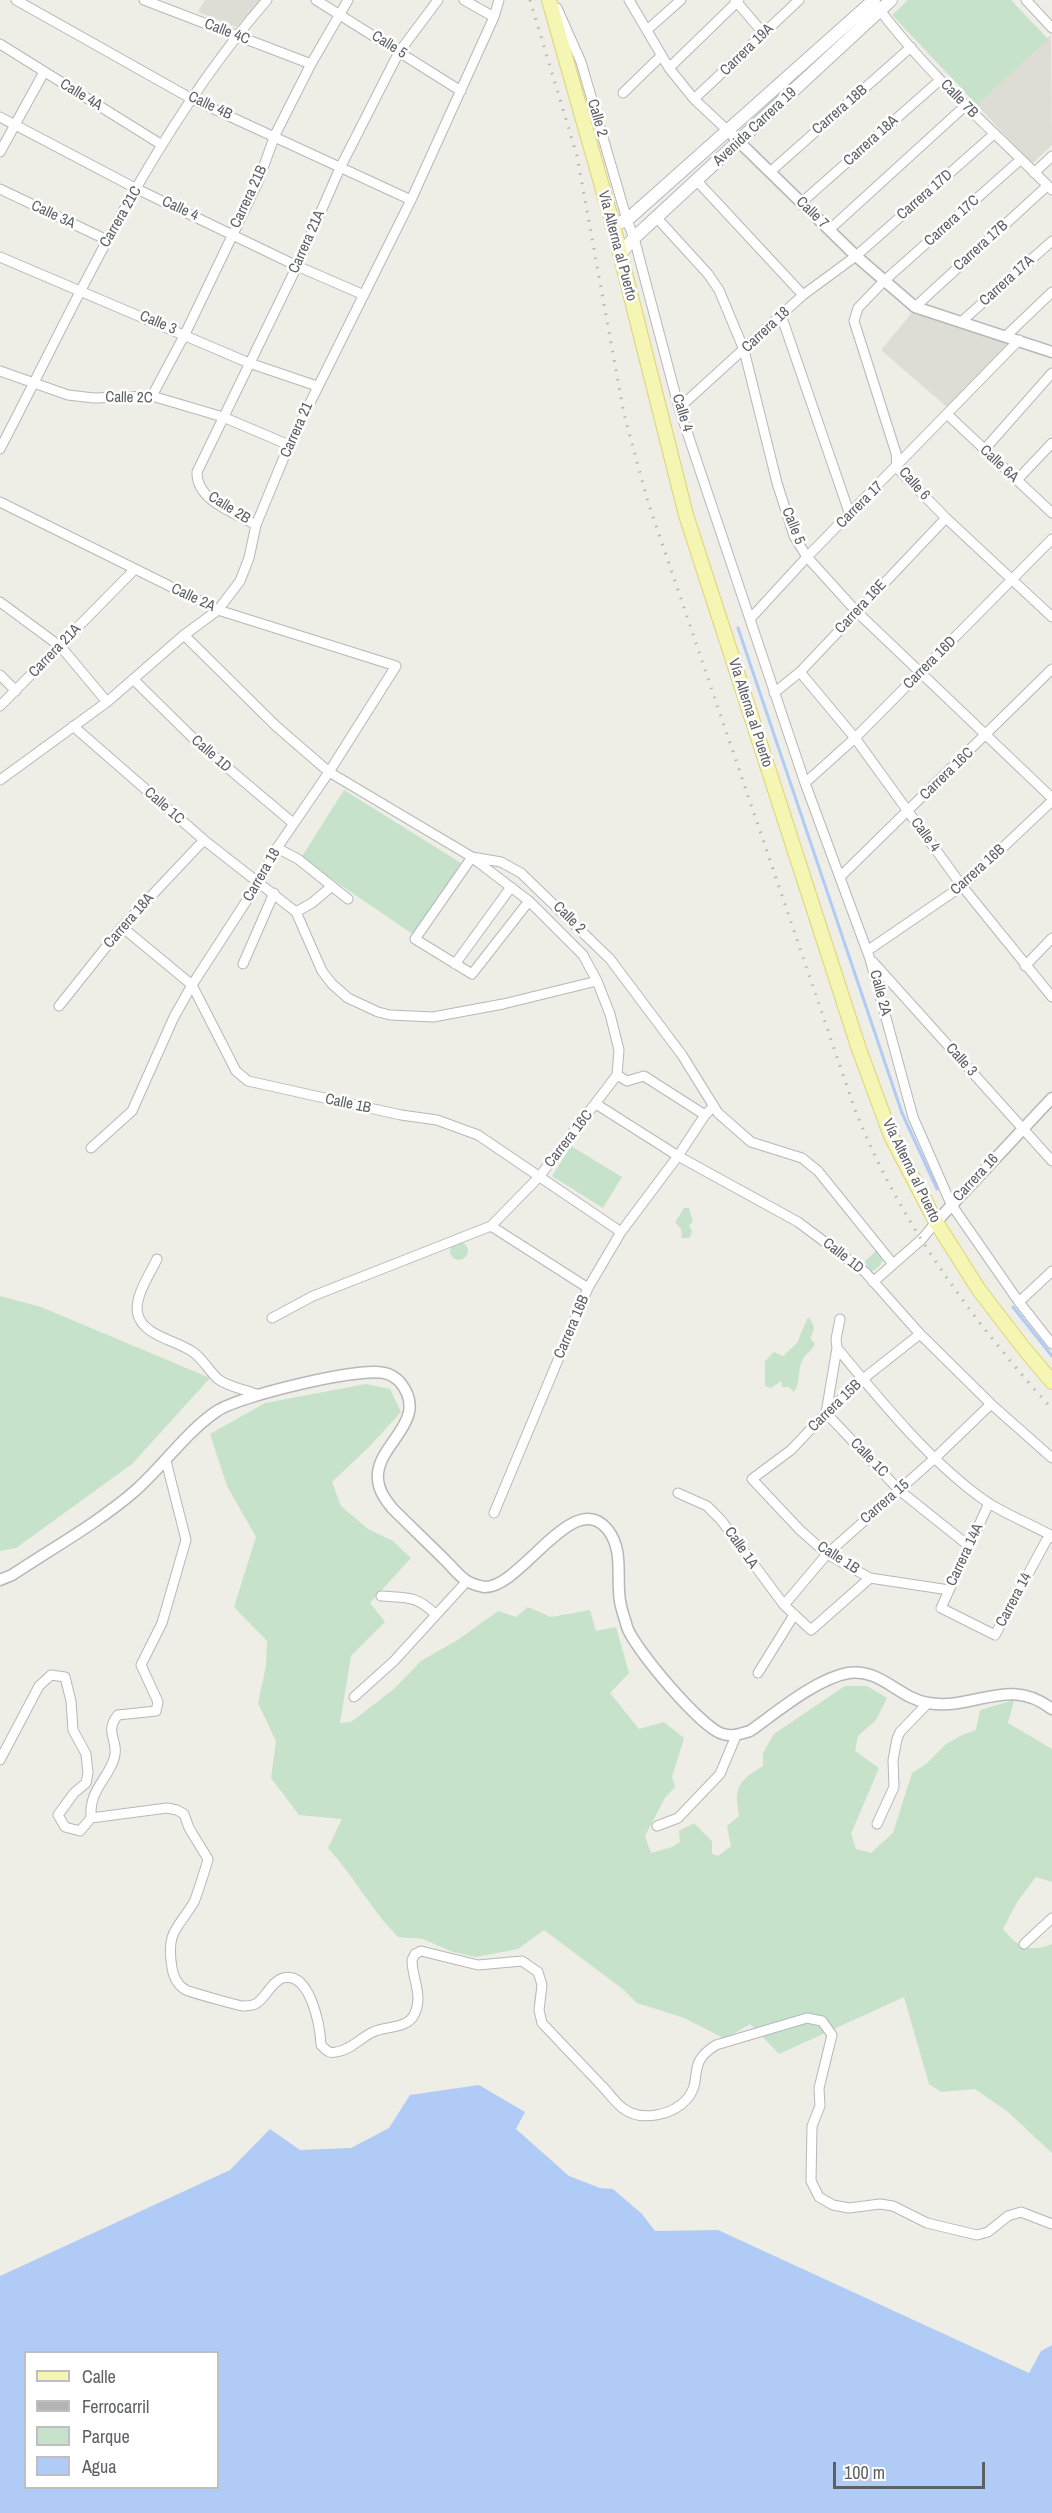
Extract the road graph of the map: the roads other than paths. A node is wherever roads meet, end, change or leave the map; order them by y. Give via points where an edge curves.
1 (16, 0) edge
2 (144, 0) edge
3 (267, 0) edge
4 (316, 0) edge
5 (348, 0) edge
6 (438, 0) edge
7 (464, 0) edge
8 (499, 0) edge
9 (551, 0) edge
10 (628, 0) edge
11 (681, 0) edge
12 (798, 0) edge
13 (891, 0) edge
14 (737, 1) edge
15 (1027, 1) edge
16 (876, 4) edge
17 (338, 15) junction
18 (494, 17) junction
19 (1052, 28) edge
20 (647, 30) junction
21 (764, 34) junction
22 (236, 36) junction
23 (0, 44) edge
24 (911, 47) junction
25 (399, 52) junction
26 (661, 56) junction
27 (310, 64) junction
28 (669, 68) junction
29 (44, 72) junction
30 (940, 80) junction
31 (461, 91) junction
32 (623, 93) dead end
33 (192, 99) junction
34 (694, 99) junction
35 (965, 106) junction
36 (0, 117) edge
37 (16, 123) junction
38 (728, 130) junction
39 (994, 134) junction
40 (275, 135) junction
41 (739, 142) junction
42 (162, 144) junction
43 (0, 152) edge
44 (1052, 156) edge
45 (1020, 160) junction
46 (340, 168) junction
47 (770, 172) junction
48 (1035, 173) junction
49 (697, 181) junction
50 (1050, 188) edge
51 (0, 189) edge
52 (137, 189) junction
53 (411, 200) junction
54 (801, 203) junction
55 (657, 218) junction
56 (627, 220) junction
57 (613, 225) junction
58 (829, 230) junction
59 (232, 233) junction
60 (634, 238) junction
61 (107, 240) junction
62 (1052, 241) edge
63 (620, 254) junction
64 (856, 256) junction
65 (0, 257) edge
66 (297, 266) junction
67 (884, 281) junction
68 (81, 290) junction
69 (1052, 292) edge
70 (364, 295) junction
71 (802, 295) junction
72 (915, 307) junction
73 (782, 315) junction
74 (961, 322) junction
75 (185, 334) junction
76 (1006, 336) junction
77 (1019, 340) junction
78 (1050, 349) edge
79 (744, 350) junction
80 (249, 363) junction
81 (0, 371) edge
82 (1052, 373) edge
83 (34, 384) junction
84 (317, 386) junction
85 (152, 396) junction
86 (680, 408) junction
87 (947, 414) junction
88 (223, 417) junction
89 (1052, 443) edge
90 (289, 445) junction
91 (0, 449) edge
92 (984, 450) junction
93 (897, 468) junction
94 (1017, 480) junction
95 (202, 492) joint
96 (0, 502) edge
97 (1052, 513) edge
98 (850, 515) junction
99 (946, 518) junction
100 (256, 525) junction
101 (1052, 539) edge
102 (807, 557) junction
103 (134, 570) junction
104 (1012, 580) junction
105 (0, 602) edge
106 (218, 610) junction
107 (856, 611) junction
108 (1052, 617) edge
109 (750, 619) junction
110 (184, 635) junction
111 (61, 646) junction
112 (396, 666) joint
113 (1052, 669) edge
114 (800, 672) junction
115 (921, 672) junction
116 (0, 675) edge
117 (133, 679) junction
118 (16, 691) junction
119 (774, 693) junction
120 (107, 702) junction
121 (0, 706) edge
122 (73, 726) junction
123 (987, 735) junction
124 (855, 738) junction
125 (329, 772) junction
126 (0, 780) edge
127 (805, 783) junction
128 (1052, 800) edge
129 (908, 811) junction
130 (293, 823) junction
131 (204, 840) junction
132 (277, 848) junction
133 (472, 857) junction
134 (840, 877) junction
135 (258, 883) junction
136 (332, 886) junction
137 (962, 886) junction
138 (511, 887) junction
139 (274, 893) junction
140 (348, 899) dead end
141 (529, 901) junction
142 (296, 912) junction
143 (122, 927) junction
144 (1052, 938) edge
145 (869, 955) junction
146 (243, 964) dead end
147 (455, 964) junction
148 (1025, 966) junction
149 (597, 981) junction
150 (192, 985) junction
151 (1052, 996) edge
152 (59, 1006) dead end
153 (617, 1075) junction
154 (1052, 1098) edge
155 (596, 1104) junction
156 (714, 1106) junction
157 (705, 1115) junction
158 (1022, 1128) junction
159 (91, 1148) dead end
160 (678, 1156) junction
161 (1052, 1161) edge
162 (539, 1177) junction
163 (945, 1212) junction
164 (491, 1226) junction
165 (621, 1232) junction
166 (157, 1259) dead end
167 (893, 1264) junction
168 (1052, 1271) edge
169 (873, 1282) junction
170 (588, 1288) junction
171 (1019, 1302) junction
172 (272, 1318) dead end
173 (840, 1318) dead end
174 (920, 1334) junction
175 (1052, 1344) edge
176 (837, 1348) junction
177 (863, 1379) junction
178 (1052, 1382) edge
179 (256, 1394) junction
180 (991, 1404) junction
181 (826, 1413) junction
182 (935, 1458) junction
183 (1052, 1458) edge
184 (166, 1461) junction
185 (752, 1479) joint
186 (899, 1490) junction
187 (678, 1493) dead end
188 (989, 1503) junction
189 (494, 1513) dead end
190 (1052, 1536) edge
191 (969, 1546) junction
192 (827, 1554) junction
193 (870, 1578) junction
194 (0, 1580) edge
195 (467, 1581) junction
196 (949, 1590) junction
197 (381, 1596) dead end
198 (784, 1605) junction
199 (941, 1608) joint
200 (436, 1615) junction
201 (794, 1615) junction
202 (758, 1673) dead end
203 (354, 1697) dead end
204 (928, 1703) junction
205 (1052, 1709) edge
206 (736, 1736) junction
207 (0, 1760) edge
208 (91, 1818) junction
209 (878, 1824) dead end
210 (657, 1826) dead end
211 (1052, 1918) edge
212 (1024, 1944) dead end
213 (1052, 2224) edge

1 - 33 street, Calle 4B
2 - 22 street, Calle 4C
3 - 22 street, Carrera 21C
4 - 17 street, Calle 5
5 - 17 street, Carrera 21B
6 - 25 street, Carrera 21A
7 - 18 street
8 - 18 street, Carrera 21
9 - 56 street, Calle 2 via 581,62
9 - 57 main road, Vía Alterna al Puerto
10 - 20 street, Calle 7
11 - 20 street
12 - 21 street, Carrera 19A
13 - 16 main road, Avenida Carrera 19
14 - 21 street
14 - 28 street
15 - 19 street
16 - 24 street, Calle 7B
16 - 38 main road, Avenida Carrera 19
16 - 41 main road, Avenida Carrera 19
17 - 25 street, Calle 5
17 - 27 street, Carrera 21B
18 - 31 street, Carrera 21
20 - 26 street, Calle 7
21 - 34 street, Carrera 19A
22 - 27 street, Calle 4C
22 - 33 street, Carrera 21C
23 - 29 street, Calle 4A
24 - 30 street, Calle 7B
24 - 47 street, Carrera 18B
25 - 31 street, Calle 5
25 - 46 street, Carrera 21A
26 - 28 street, Calle 7
26 - 32 street
27 - 40 street, Carrera 21B
28 - 34 street, Calle 7
29 - 37 street
29 - 42 street, Calle 4A
30 - 35 street, Calle 7B
30 - 54 street, Carrera 18A
31 - 53 street, Carrera 21
33 - 40 street, Calle 4B
33 - 42 street, Carrera 21C
34 - 38 street, Calle 7
35 - 39 street, Calle 7B
35 - 58 street
36 - 37 street, Calle 4
37 - 43 street
37 - 52 street, Calle 4
38 - 41 street, Calle 7
38 - 56 main road, Avenida Carrera 19
39 - 45 street, Calle 7B
39 - 64 street, Carrera 17D
40 - 46 street, Calle 4B
40 - 59 street, Carrera 21B via 258,182
41 - 47 street, Calle 7
41 - 49 main road, Avenida Carrera 19
42 - 52 street, Carrera 21C
44 - 48 street
45 - 48 street, Calle 7B
45 - 67 street, Carrera 17C
46 - 53 street, Calle 4B
46 - 66 street, Carrera 21A
47 - 54 street, Calle 7
48 - 50 street, Calle 7B
49 - 55 main road, Avenida Carrera 19
49 - 71 street
50 - 72 street, Carrera 17B
51 - 61 street, Calle 3A
52 - 59 street, Calle 4
52 - 61 street, Carrera 21C
53 - 70 street, Carrera 21
54 - 58 street, Calle 7
55 - 60 main road, Avenida Carrera 19
55 - 79 street, Calle 5 via 719,290
56 - 57 main road, Avenida Carrera 19
56 - 60 street, Calle 2
57 - 63 main road, Vía Alterna al Puerto
58 - 64 street, Calle 7
59 - 66 street, Calle 4
59 - 75 street, Carrera 21B
60 - 63 main road, Avenida Carrera 19
60 - 86 street, Calle 4
61 - 68 street, Carrera 21C
62 - 74 street, Carrera 17A
63 - 163 main road, Vía Alterna al Puerto via 686,515 859,1049 891,1136
64 - 67 street, Calle 7
64 - 71 street, Carrera 18
65 - 68 street, Calle 3
66 - 70 street, Calle 4
66 - 80 street, Carrera 21A
67 - 72 street, Calle 7
67 - 93 street, Calle 6 via 858,308 854,321 896,453
68 - 75 street, Calle 3
68 - 83 street, Carrera 21C
69 - 76 street
70 - 84 street, Carrera 21
71 - 73 street, Carrera 18
72 - 74 street, Calle 7
73 - 79 street, Carrera 18
73 - 98 street
74 - 76 street, Calle 7
75 - 80 street, Calle 3
75 - 85 street, Carrera 21B
76 - 77 street, Calle 7
77 - 78 street, Calle 7
77 - 87 street, Carrera 17
79 - 86 street, Carrera 18
79 - 102 street, Calle 5 via 777,483 794,537
80 - 84 street, Calle 3
80 - 88 street, Carrera 21A
81 - 83 street, Calle 2C
82 - 92 street
83 - 85 street, Calle 2C via 94,398
83 - 91 street, Carrera 21C
84 - 90 street, Carrera 21
85 - 88 street, Calle 2C
86 - 109 street, Calle 4
87 - 92 street, Calle 6A
87 - 93 street, Carrera 17
88 - 90 street, Calle 2C
88 - 95 street, Carrera 21A via 197,472
89 - 94 street
90 - 100 street, Carrera 21
92 - 94 street, Calle 6A
93 - 98 street, Carrera 17
93 - 99 street, Calle 6
94 - 97 street, Calle 6A
95 - 100 street, Calle 2B
96 - 103 street, Calle 2A
98 - 102 street, Carrera 17
99 - 104 street, Calle 6
99 - 107 street, Carrera 16E
100 - 106 street, Carrera 21 via 240,581
101 - 104 street, Carrera 16D
102 - 107 street, Calle 5
102 - 109 street, Carrera 17
103 - 106 street, Calle 2A
103 - 111 street, Carrera 21A
104 - 108 street, Calle 6
104 - 115 street, Carrera 16D
105 - 111 street
106 - 110 street, Carrera 21
106 - 112 street, Calle 2A
107 - 114 street, Carrera 16E
107 - 115 street, Calle 5
109 - 119 street, Calle 2A
110 - 117 street, Carrera 21
110 - 125 street, Calle 2
111 - 118 street, Carrera 21A
111 - 120 street
112 - 125 street, Carrera 18
113 - 123 street, Carrera 16C
114 - 119 street, Carrera 16E
114 - 124 street, Calle 4
115 - 123 street, Calle 5
115 - 124 street, Carrera 16D
116 - 118 street
117 - 120 street, Carrera 21
117 - 130 street, Calle 1D via 196,741
118 - 121 street, Carrera 21A
119 - 127 street, Calle 2A
120 - 122 street, Carrera 21
122 - 126 street, Carrera 21
122 - 131 street, Calle 1C
123 - 128 street, Calle 5
123 - 129 street, Carrera 16C
124 - 127 street, Carrera 16D
124 - 129 street, Calle 4
125 - 130 street, Carrera 18
125 - 133 street, Calle 2
127 - 134 street, Calle 2A
128 - 137 street, Carrera 16B
129 - 134 street, Carrera 16C
129 - 137 street, Calle 4
130 - 132 street, Carrera 18
131 - 135 street, Calle 1C
131 - 143 street, Carrera 18A
132 - 135 street, Carrera 18
132 - 136 street
133 - 138 street
133 - 147 street via 415,939
133 - 156 street, Calle 2 via 501,862 522,873 610,959 682,1055
134 - 145 street, Calle 2A
135 - 139 street, Calle 1C
135 - 150 street, Carrera 18
136 - 140 street
136 - 142 street
137 - 145 street, Carrera 16B
137 - 148 street, Calle 4
138 - 141 street
138 - 147 street
139 - 142 street, Calle 1C
139 - 146 street
141 - 147 street via 472,974
141 - 149 street via 577,948
142 - 149 street via 332,984 348,998 390,1015 433,1017
143 - 150 street, Calle 1B
143 - 152 street, Carrera 18A
144 - 148 street
145 - 158 street, Calle 3
145 - 163 street, Calle 2A via 913,1117
148 - 151 street, Calle 4
149 - 153 street via 619,1050
150 - 159 street, Carrera 18 via 132,1110
150 - 162 street, Calle 1B via 236,1071 248,1081 454,1124
153 - 155 street, Carrera 16C
153 - 157 street via 627,1081 644,1076
154 - 158 street, Carrera 16
155 - 160 street, Calle 1D
155 - 162 street, Carrera 16C
156 - 157 street, Carrera 16B
156 - 167 street, Calle 2 via 751,1142 802,1158 818,1171
157 - 160 street, Carrera 16B
158 - 161 street, Calle 3
158 - 163 street, Carrera 16
160 - 165 street, Carrera 16B
160 - 169 street, Calle 1D via 798,1222
162 - 164 street, Carrera 16C
162 - 165 street, Calle 1B
163 - 167 street, Carrera 16
163 - 171 street, Calle 2A
163 - 178 main road, Vía Alterna al Puerto via 979,1290
164 - 170 street
164 - 172 street, Carrera 16C via 313,1296
165 - 170 street, Carrera 16B
166 - 179 street via 137,1302 138,1315 146,1329 191,1350 223,1382
167 - 169 street, Carrera 16
168 - 171 street
169 - 174 street, Calle 1D
170 - 189 street, Carrera 16B
171 - 175 street, Calle 2A
173 - 176 street
174 - 177 street, Carrera 15B
174 - 180 street, Calle 1D
176 - 177 street
176 - 181 street
177 - 181 street, Carrera 15B
177 - 182 street
179 - 184 street via 218,1410
179 - 195 street via 372,1371 398,1379 409,1395 410,1409 380,1465 382,1494
180 - 182 street, Carrera 15
180 - 183 street, Calle 1D
181 - 185 street, Carrera 15B via 791,1450
181 - 186 street, Calle 1C
182 - 186 street, Carrera 15
182 - 188 street
184 - 194 street via 106,1513
184 - 208 street via 186,1540 162,1623 141,1665 158,1706 156,1711 145,1714 118,1715 111,1723 116,1750 93,1798
185 - 192 street, Calle 1B
186 - 191 street, Calle 1C
186 - 192 street, Carrera 15
187 - 198 street, Calle 1A via 708,1506
188 - 190 street
188 - 191 street, Carrera 14A
190 - 199 street, Carrera 14 via 995,1635
191 - 196 street, Carrera 14A
192 - 193 street, Calle 1B
192 - 198 street, Carrera 15
193 - 196 street, Calle 1B
193 - 201 street, Calle 1A via 811,1630
195 - 200 street
195 - 206 street via 484,1587 498,1585 563,1527 596,1521 614,1539 620,1600 628,1630 668,1684 707,1726
196 - 199 street, Carrera 14A
197 - 200 street via 416,1599
198 - 201 street, Calle 1A
200 - 203 street
201 - 202 street
204 - 205 street via 1024,1694
204 - 206 street via 867,1672 848,1673 820,1684 750,1731
204 - 209 street via 897,1738 894,1787
206 - 210 street via 720,1774 678,1818
207 - 208 street via 39,1686 51,1675 65,1677 74,1730 86,1754 88,1773 86,1783 58,1815 65,1827 80,1831
208 - 213 street via 167,1808 184,1814 208,1859 195,1900 169,1942 176,1980 185,1990 243,2006 256,2004 280,1979 294,1977 317,2014 321,2045 327,2052 347,2049 374,2031 406,2023 414,2016 419,1997 412,1960 421,1951 478,1965 522,1961 538,1971 542,2023 624,2110 645,2118 684,2102 692,2093 697,2062 716,2045 807,2018 822,2020 832,2035 819,2088 820,2106 812,2126 811,2181 819,2197 849,2208 893,2206 927,2223 977,2235 1021,2212
211 - 212 street

